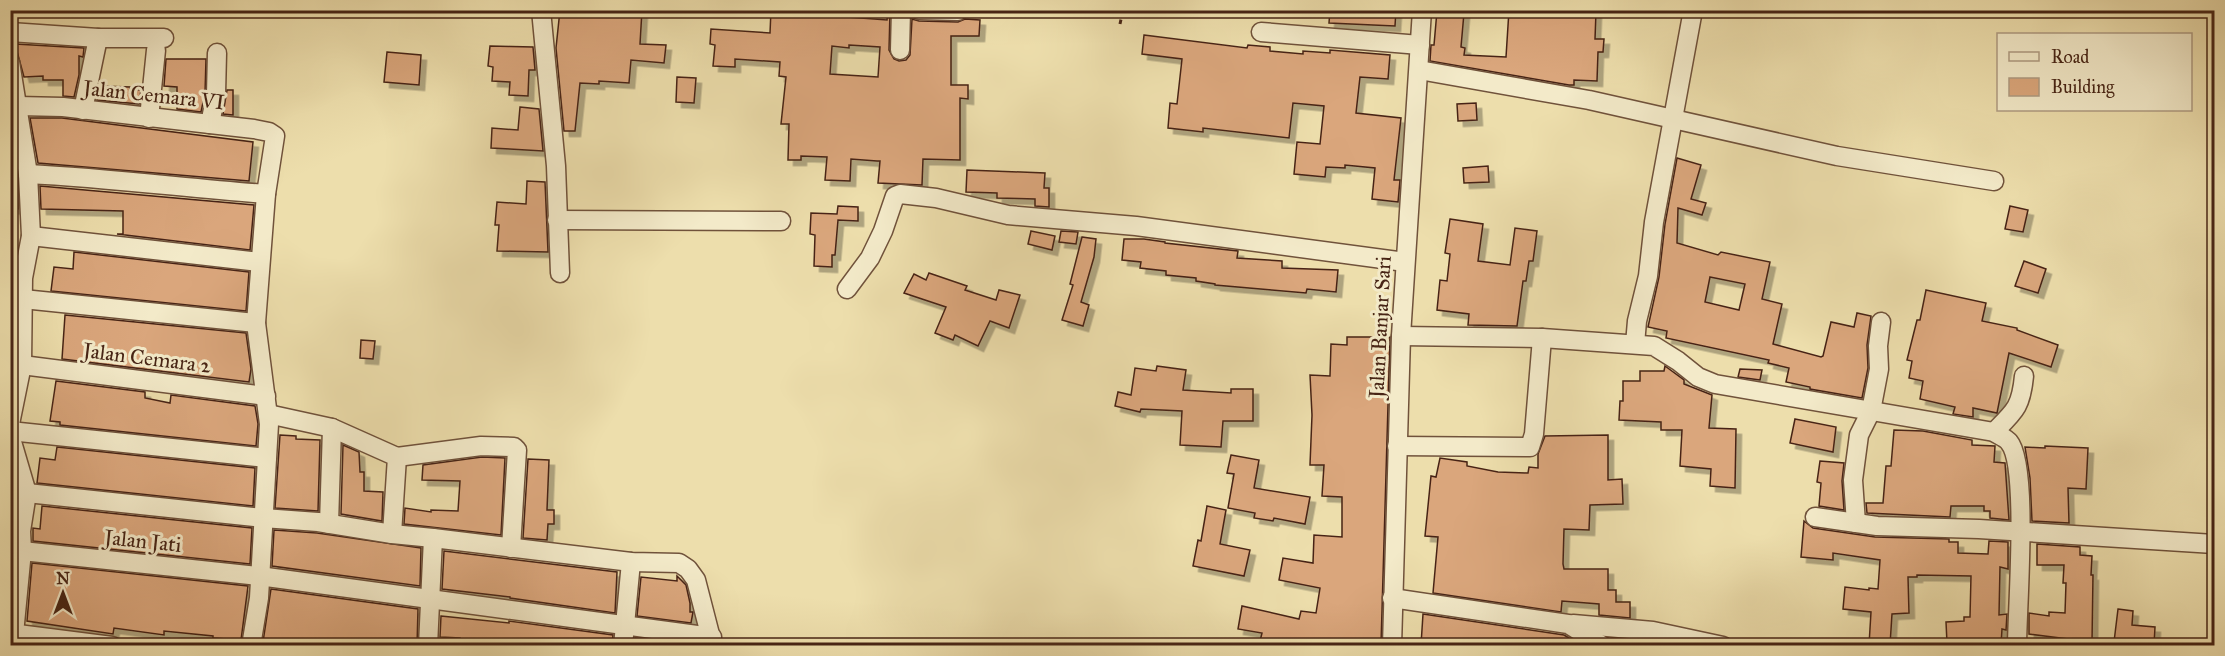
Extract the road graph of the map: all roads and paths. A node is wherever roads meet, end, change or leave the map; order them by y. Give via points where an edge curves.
1 (541, 10) edge
2 (902, 10) edge
3 (919, 10) edge
4 (1123, 10) edge
5 (1422, 10) edge
6 (1693, 10) edge
7 (958, 11) edge
8 (1120, 24) dead end
9 (10, 32) edge
10 (1261, 32) dead end
11 (98, 38) junction
12 (1420, 45) junction
13 (900, 50) dead end
14 (217, 53) dead end
15 (10, 62) edge
16 (1419, 70) junction
17 (18, 106) junction
18 (83, 110) junction
19 (150, 118) junction
20 (1674, 118) junction
21 (210, 124) junction
22 (28, 174) junction
23 (1994, 181) dead end
24 (266, 194) junction
25 (557, 220) junction
26 (781, 221) dead end
27 (31, 236) junction
28 (260, 262) junction
29 (1405, 262) junction
30 (560, 273) dead end
31 (847, 289) dead end
32 (23, 299) junction
33 (1881, 322) dead end
34 (256, 323) junction
35 (1401, 336) junction
36 (1542, 338) junction
37 (1635, 344) junction
38 (22, 365) junction
39 (2024, 376) dead end
40 (267, 405) junction
41 (1871, 411) junction
42 (10, 424) edge
43 (332, 428) junction
44 (1994, 432) junction
45 (10, 433) edge
46 (1397, 446) junction
47 (397, 457) junction
48 (267, 458) junction
49 (27, 493) junction
50 (1815, 517) dead end
51 (263, 518) junction
52 (1856, 523) junction
53 (329, 524) junction
54 (16, 531) edge
55 (2020, 532) junction
56 (392, 534) junction
57 (433, 538) junction
58 (2214, 544) edge
59 (511, 548) junction
60 (22, 551) junction
61 (631, 561) junction
62 (259, 576) junction
63 (1392, 598) junction
64 (431, 600) junction
65 (1568, 624) junction
66 (624, 626) junction
67 (12, 633) edge
68 (712, 641) edge
69 (76, 643) edge
70 (112, 645) edge
71 (251, 645) edge
72 (428, 645) edge
73 (623, 645) edge
74 (1392, 645) edge
75 (1603, 645) edge
76 (1723, 645) edge
77 (2017, 645) edge

1 - 25 street via 556,166
2 - 13 street
3 - 7 street
4 - 8 path
5 - 12 street, Jalan Banjar Sari
6 - 20 street
9 - 11 street
10 - 12 street
11 - 18 street
11 - 19 street via 160,44
12 - 16 street, Jalan Banjar Sari
14 - 21 street
15 - 17 street
16 - 20 street
16 - 29 street, Jalan Banjar Sari
17 - 18 street, Jalan Cemara VI
17 - 22 street
18 - 19 street, Jalan Cemara VI
19 - 21 street, Jalan Cemara VI
20 - 23 street via 1837,156
20 - 37 street
21 - 24 street, Jalan Cemara VI via 275,136
22 - 24 street via 102,177 169,187
22 - 27 street
24 - 28 street
25 - 26 street
25 - 30 street
27 - 28 street
27 - 32 street
28 - 34 street
29 - 31 street via 1136,226 1008,215 900,194 895,196 870,258
29 - 35 street, Jalan Banjar Sari
32 - 34 street
32 - 38 street
33 - 41 street via 1879,369
34 - 40 street
35 - 36 street
35 - 46 street, Jalan Banjar Sari
36 - 37 street
36 - 46 street via 1530,447
37 - 41 street via 1654,346 1715,384
38 - 40 street, Jalan Cemara 2
38 - 42 street
39 - 44 street via 2016,410
40 - 43 street, Jalan Cemara 2
40 - 48 street
41 - 44 street
41 - 52 street via 1860,435 1855,469
43 - 47 street, Jalan Cemara 2
43 - 53 street
44 - 55 street via 2010,443 2018,468
45 - 48 street
45 - 49 street
46 - 63 street, Jalan Banjar Sari
47 - 56 street
47 - 59 street via 481,446 514,447 517,450
48 - 51 street
49 - 51 street
49 - 54 street
50 - 52 street
51 - 53 street
51 - 62 street
52 - 55 street
53 - 56 street
54 - 60 street
55 - 58 street
55 - 77 street
56 - 57 street
57 - 59 street
57 - 64 street
59 - 61 street
60 - 62 street, Jalan Jati
60 - 67 street
61 - 66 street
61 - 68 street via 679,564 688,569 696,580
62 - 64 street, Jalan Jati
62 - 71 street
63 - 65 street
63 - 74 street, Jalan Banjar Sari
64 - 66 street, Jalan Jati
64 - 72 street
65 - 75 street
65 - 76 street via 1653,631
66 - 68 street, Jalan Jati
66 - 73 street
67 - 69 street
69 - 70 street

